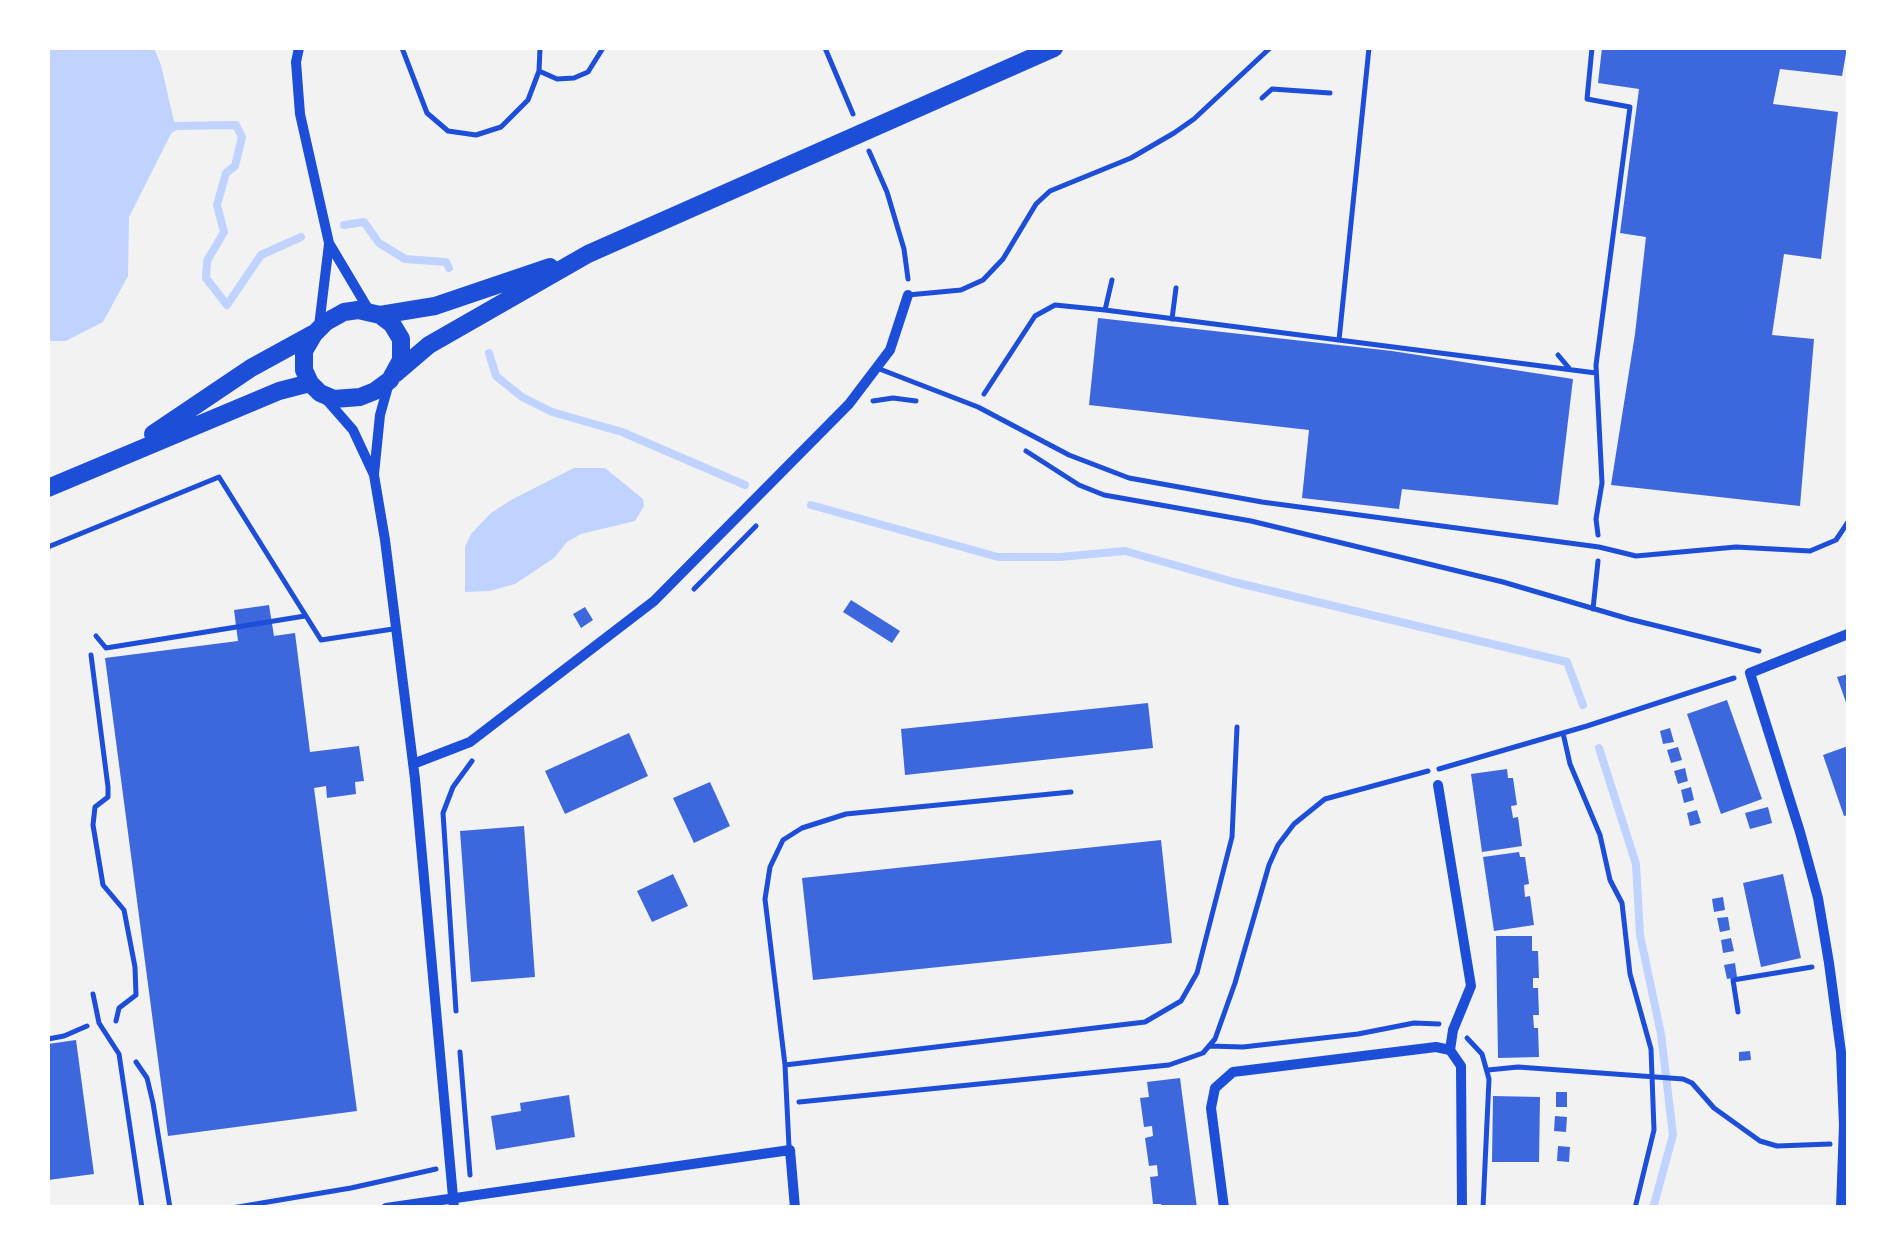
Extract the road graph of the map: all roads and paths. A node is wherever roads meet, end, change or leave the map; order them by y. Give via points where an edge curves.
1 (298, 48) edge
2 (402, 48) edge
3 (540, 48) edge
4 (603, 48) edge
5 (824, 48) edge
6 (1054, 48) edge
7 (1270, 48) edge
8 (1369, 48) edge
9 (1592, 48) edge
10 (833, 67) dead end
11 (539, 71) junction
12 (1330, 93) dead end
13 (1262, 98) dead end
14 (886, 192) dead end
15 (329, 243) junction
16 (588, 254) junction
17 (1112, 280) dead end
18 (1176, 288) dead end
19 (908, 295) junction
20 (1105, 310) junction
21 (375, 313) junction
22 (1235, 317) dead end
23 (1172, 318) junction
24 (1303, 324) dead end
25 (1231, 326) junction
26 (316, 331) junction
27 (1372, 334) dead end
28 (1307, 336) junction
29 (1339, 340) junction
30 (1366, 344) junction
31 (1434, 344) dead end
32 (1496, 348) dead end
33 (1434, 352) junction
34 (1558, 356) dead end
35 (1494, 360) junction
36 (877, 368) junction
37 (1571, 370) junction
38 (1596, 373) junction
39 (392, 377) junction
40 (316, 388) junction
41 (875, 399) dead end
42 (916, 401) dead end
43 (978, 407) junction
44 (1020, 448) dead end
45 (120, 456) junction
46 (374, 475) junction
47 (48, 488) edge
48 (1848, 522) edge
49 (48, 546) edge
50 (1599, 547) junction
51 (1593, 608) junction
52 (305, 616) junction
53 (396, 628) junction
54 (1848, 634) edge
55 (96, 636) joint
56 (1778, 663) junction
57 (1750, 672) junction
58 (1237, 728) dead end
59 (1563, 733) junction
60 (474, 758) dead end
61 (413, 764) junction
62 (1438, 784) dead end
63 (1071, 792) dead end
64 (1324, 799) dead end
65 (1830, 964) junction
66 (93, 994) dead end
67 (1738, 1012) dead end
68 (456, 1020) dead end
69 (116, 1021) dead end
70 (459, 1046) dead end
71 (1450, 1050) junction
72 (1845, 1051) edge
73 (785, 1064) junction
74 (1653, 1078) junction
75 (1843, 1145) junction
76 (790, 1150) junction
77 (449, 1167) junction
78 (452, 1202) edge
79 (142, 1208) edge
80 (232, 1208) edge
81 (386, 1208) edge
82 (796, 1208) edge
83 (1224, 1208) edge
84 (1462, 1208) edge
85 (1483, 1208) edge
86 (1635, 1208) edge
87 (1840, 1208) edge

1 - 15 street via 300,114
2 - 11 lane via 428,112 448,131 476,135 501,127 528,100
3 - 11 lane
4 - 11 lane via 588,72 574,78
5 - 10 path
6 - 16 highway
7 - 19 lane via 1194,119 1131,158 1050,191 983,280 961,290
8 - 29 path
9 - 38 path via 1587,99 1630,107
12 - 13 path via 1272,89
14 - 19 path via 904,248
15 - 21 street
15 - 26 street
16 - 21 highway via 435,306
16 - 39 highway via 428,345
17 - 20 path
18 - 23 path
19 - 36 street via 896,337
20 - 23 path
20 - 43 path via 1054,305 1034,316
21 - 26 highway via 344,312
21 - 39 highway via 401,339
22 - 25 path
23 - 25 path
24 - 28 path
25 - 28 path
26 - 40 highway via 302,357
26 - 45 highway
27 - 30 path
28 - 29 path
29 - 30 path
30 - 33 path
31 - 33 path
32 - 35 path
33 - 35 path
34 - 37 path
35 - 37 path
36 - 43 lane
36 - 61 street via 654,602 470,742
37 - 38 path
38 - 50 path
39 - 40 highway via 360,398 343,400
39 - 46 street
40 - 45 highway via 279,390
40 - 46 street via 353,430
41 - 42 path
43 - 50 lane via 1128,478
44 - 51 path via 1104,495 1251,521
45 - 47 highway
46 - 53 street
48 - 50 lane via 1836,540 1810,550 1736,547 1636,556
49 - 52 lane via 220,477
50 - 51 path
51 - 56 path via 1767,653
52 - 53 lane via 321,640
52 - 55 lane via 106,648
53 - 61 street
54 - 56 street
55 - 69 path via 88,639 108,797 95,806 93,825 103,885 124,910 135,967 136,995 119,1008
56 - 57 street
57 - 59 path
57 - 65 street via 1800,832
58 - 73 lane via 1232,837 1198,972 1181,1002 1145,1022
59 - 64 path
59 - 74 path via 1622,903
60 - 68 path via 442,814
61 - 77 street
62 - 71 street via 1471,986
63 - 73 lane via 846,814 783,840 765,900
65 - 67 path via 1733,980
65 - 72 street
66 - 79 lane via 99,1022 119,1054
70 - 77 path via 470,1166
71 - 83 street via 1233,1072 1215,1088 1211,1108
71 - 84 street via 1461,1066
72 - 75 street
73 - 76 lane
74 - 75 path via 1692,1083 1760,1141
74 - 85 path via 1488,1070
74 - 86 path via 1654,1130
75 - 87 street
76 - 78 street
76 - 82 street
77 - 78 street
77 - 80 path
78 - 81 street

